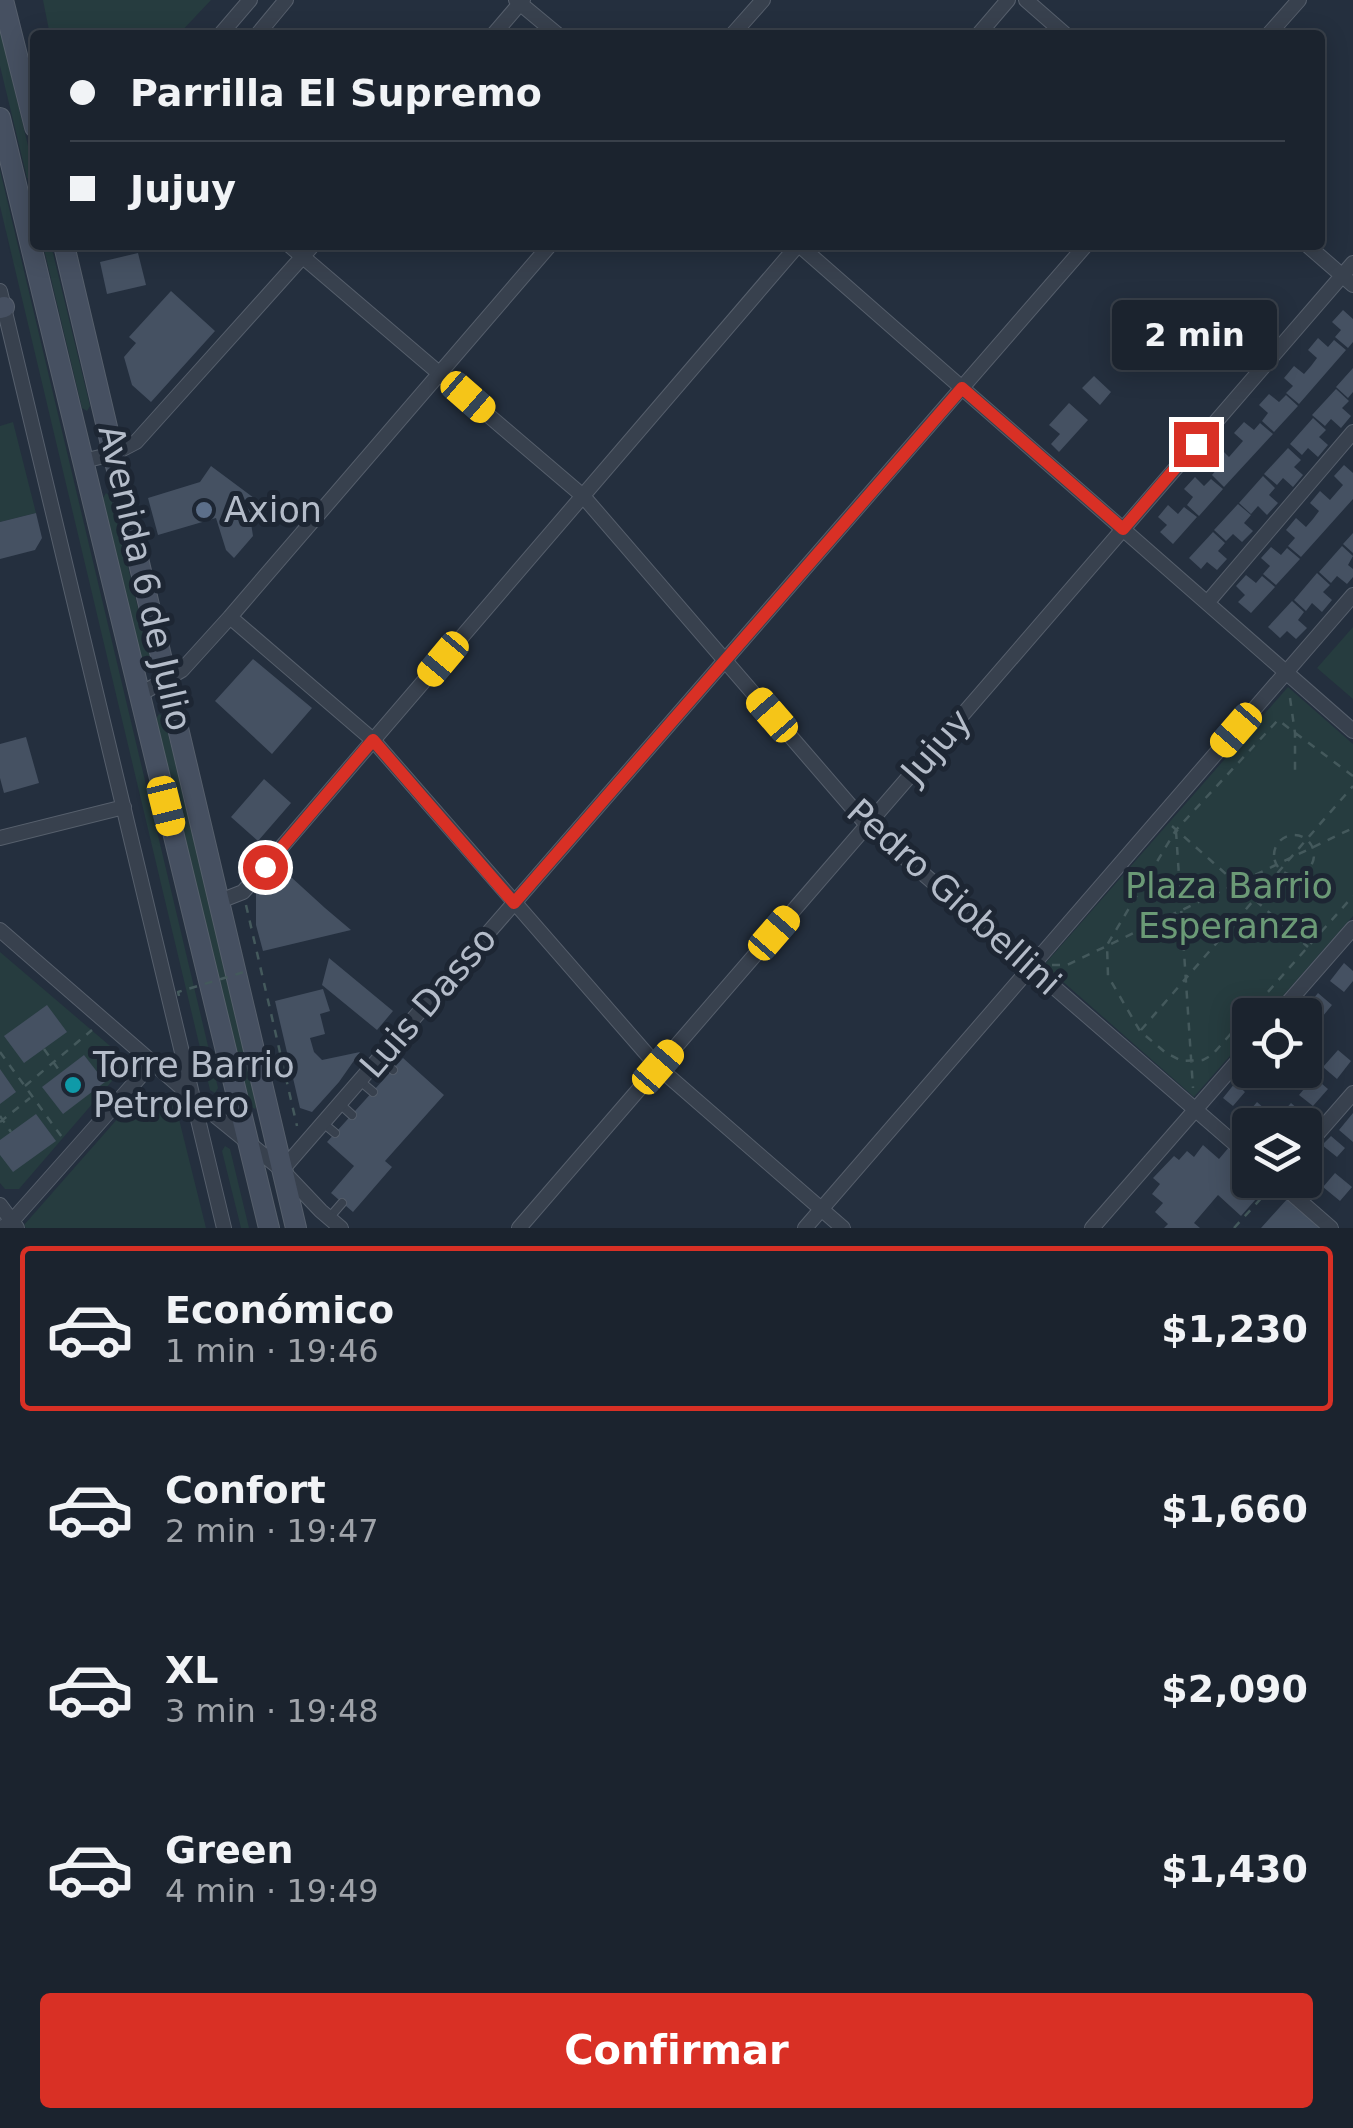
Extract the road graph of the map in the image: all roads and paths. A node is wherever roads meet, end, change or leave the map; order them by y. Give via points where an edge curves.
1 (3, 0) edge
2 (250, 0) edge
3 (286, 0) edge
4 (763, 0) edge
5 (1008, 0) edge
6 (1026, 0) edge
7 (1299, 0) edge
8 (520, 1) edge
9 (224, 30) edge
10 (261, 30) edge
11 (497, 30) edge
12 (552, 30) edge
13 (736, 30) edge
14 (982, 30) edge
15 (1060, 30) edge
16 (1272, 30) edge
17 (30, 107) edge
18 (0, 118) edge
19 (30, 226) edge
20 (36, 250) edge
21 (65, 250) edge
22 (546, 250) edge
23 (795, 250) edge
24 (805, 250) edge
25 (1082, 250) edge
26 (1314, 250) edge
27 (308, 251) edge
28 (1353, 263) edge
29 (1348, 280) edge
30 (1, 302) edge
31 (440, 372) junction
32 (962, 388) junction
33 (1353, 432) edge
34 (113, 454) junction
35 (84, 461) junction
36 (583, 496) junction
37 (1123, 529) junction
38 (1353, 595) edge
39 (1208, 603) junction
40 (230, 617) junction
41 (725, 660) junction
42 (1286, 672) junction
43 (167, 679) junction
44 (139, 695) junction
45 (1353, 730) edge
46 (1295, 733) junction
47 (373, 740) junction
48 (1295, 776) dead end
49 (1353, 776) edge
50 (1353, 786) edge
51 (124, 807) junction
52 (1161, 817) junction
53 (867, 825) junction
54 (1353, 828) edge
55 (1176, 830) junction
56 (0, 838) edge
57 (1306, 840) junction
58 (1312, 847) junction
59 (1291, 857) junction
60 (1276, 864) junction
61 (1280, 870) junction
62 (1236, 883) junction
63 (243, 892) junction
64 (1353, 896) edge
65 (1254, 899) junction
66 (220, 901) junction
67 (514, 903) junction
68 (1182, 910) junction
69 (1353, 928) edge
70 (0, 930) edge
71 (1107, 946) junction
72 (1308, 947) junction
73 (1031, 967) junction
74 (244, 970) dead end
75 (1186, 977) junction
76 (179, 996) dead end
77 (1293, 998) edge
78 (93, 1029) dead end
79 (1140, 1031) junction
80 (44, 1048) dead end
81 (0, 1052) edge
82 (379, 1058) junction
83 (54, 1062) junction
84 (153, 1062) junction
85 (1192, 1062) junction
86 (658, 1067) junction
87 (1232, 1067) edge
88 (393, 1070) dead end
89 (62, 1072) dead end
90 (360, 1081) junction
91 (25, 1086) junction
92 (373, 1092) dead end
93 (1353, 1093) edge
94 (32, 1096) junction
95 (191, 1096) junction
96 (340, 1104) junction
97 (1195, 1110) junction
98 (352, 1115) dead end
99 (1, 1120) edge
100 (1322, 1129) edge
101 (11, 1132) dead end
102 (64, 1140) dead end
103 (1232, 1142) edge
104 (249, 1143) junction
105 (302, 1148) junction
106 (282, 1170) junction
107 (1260, 1198) edge
108 (1297, 1198) edge
109 (342, 1203) dead end
110 (0, 1204) edge
111 (822, 1209) junction
112 (335, 1223) edge
113 (10, 1226) edge
114 (224, 1228) edge
115 (269, 1228) edge
116 (296, 1228) edge
117 (519, 1228) edge
118 (805, 1228) edge
119 (844, 1228) edge
120 (1092, 1228) edge
121 (1234, 1228) edge
122 (1331, 1228) edge

1 - 17 main road
2 - 9 street
3 - 10 street
4 - 13 street
5 - 14 street
6 - 15 street
7 - 16 street
8 - 11 street
8 - 12 street
18 - 19 main road, Avenida 6 de Julio
20 - 35 main road, Avenida 6 de Julio
21 - 34 main road, Avenida 6 de Julio
22 - 31 street
23 - 36 street
24 - 32 street
25 - 32 street, Luis Dasso
26 - 29 street
27 - 31 street, Pedro Giobellini
27 - 34 street via 136,442
28 - 29 street, Jujuy
29 - 37 street, Jujuy
30 - 51 street
31 - 36 street, Pedro Giobellini
31 - 40 street
32 - 37 street
32 - 41 street, Luis Dasso
33 - 39 street
34 - 35 street
34 - 43 main road, Avenida 6 de Julio
35 - 44 main road, Avenida 6 de Julio
36 - 41 street, Pedro Giobellini
36 - 47 street
37 - 39 street
37 - 53 street, Jujuy
38 - 42 street
39 - 42 street
40 - 43 street
40 - 47 street
41 - 53 street, Pedro Giobellini
41 - 67 street, Luis Dasso
42 - 45 street
42 - 46 path
42 - 52 street
43 - 44 street
43 - 66 main road, Avenida 6 de Julio
44 - 104 main road, Avenida 6 de Julio
46 - 48 path
46 - 49 path
46 - 55 path via 1278,720
47 - 63 street
47 - 67 street
50 - 57 path
51 - 56 street
51 - 95 street
52 - 55 path
52 - 73 street
53 - 73 street, Pedro Giobellini
53 - 86 street, Jujuy
54 - 58 path
55 - 62 path
55 - 68 path
55 - 71 path
57 - 58 path
57 - 59 path
57 - 60 path via 1281,840
58 - 59 path
58 - 61 path via 1306,872
59 - 60 path
59 - 61 path
60 - 61 path
60 - 62 path
61 - 65 path
62 - 65 path
62 - 68 path
63 - 66 street
63 - 105 path
64 - 72 path
65 - 72 path
65 - 75 path
66 - 106 main road, Avenida 6 de Julio
67 - 82 street, Luis Dasso
67 - 86 street
68 - 71 path
68 - 75 path
69 - 77 street
70 - 84 street
71 - 73 path via 1067,965
71 - 79 path via 1108,976
72 - 85 path via 1212,1055
73 - 97 street, Pedro Giobellini
73 - 111 street
74 - 76 path, bridge
75 - 79 path
75 - 85 path
78 - 83 path
79 - 85 path via 1174,1058
80 - 83 path
81 - 91 path
82 - 88 lane
82 - 90 street, Luis Dasso
83 - 89 path
83 - 91 path
84 - 95 street
84 - 113 street
85 - 97 path
86 - 111 street
86 - 117 street, Jujuy
87 - 97 street
90 - 92 lane
90 - 96 street, Luis Dasso
91 - 94 path
93 - 100 street
94 - 99 path
94 - 102 path
95 - 104 street
95 - 114 street
96 - 98 lane
96 - 105 street, Luis Dasso via 329,1128
97 - 103 street, Pedro Giobellini
97 - 120 street
99 - 101 path
104 - 106 street
104 - 115 main road, Avenida 6 de Julio
105 - 106 street, Luis Dasso
106 - 112 street
106 - 116 main road, Avenida 6 de Julio
107 - 121 path
108 - 122 street
109 - 112 lane
110 - 113 street
111 - 118 street
111 - 119 street

